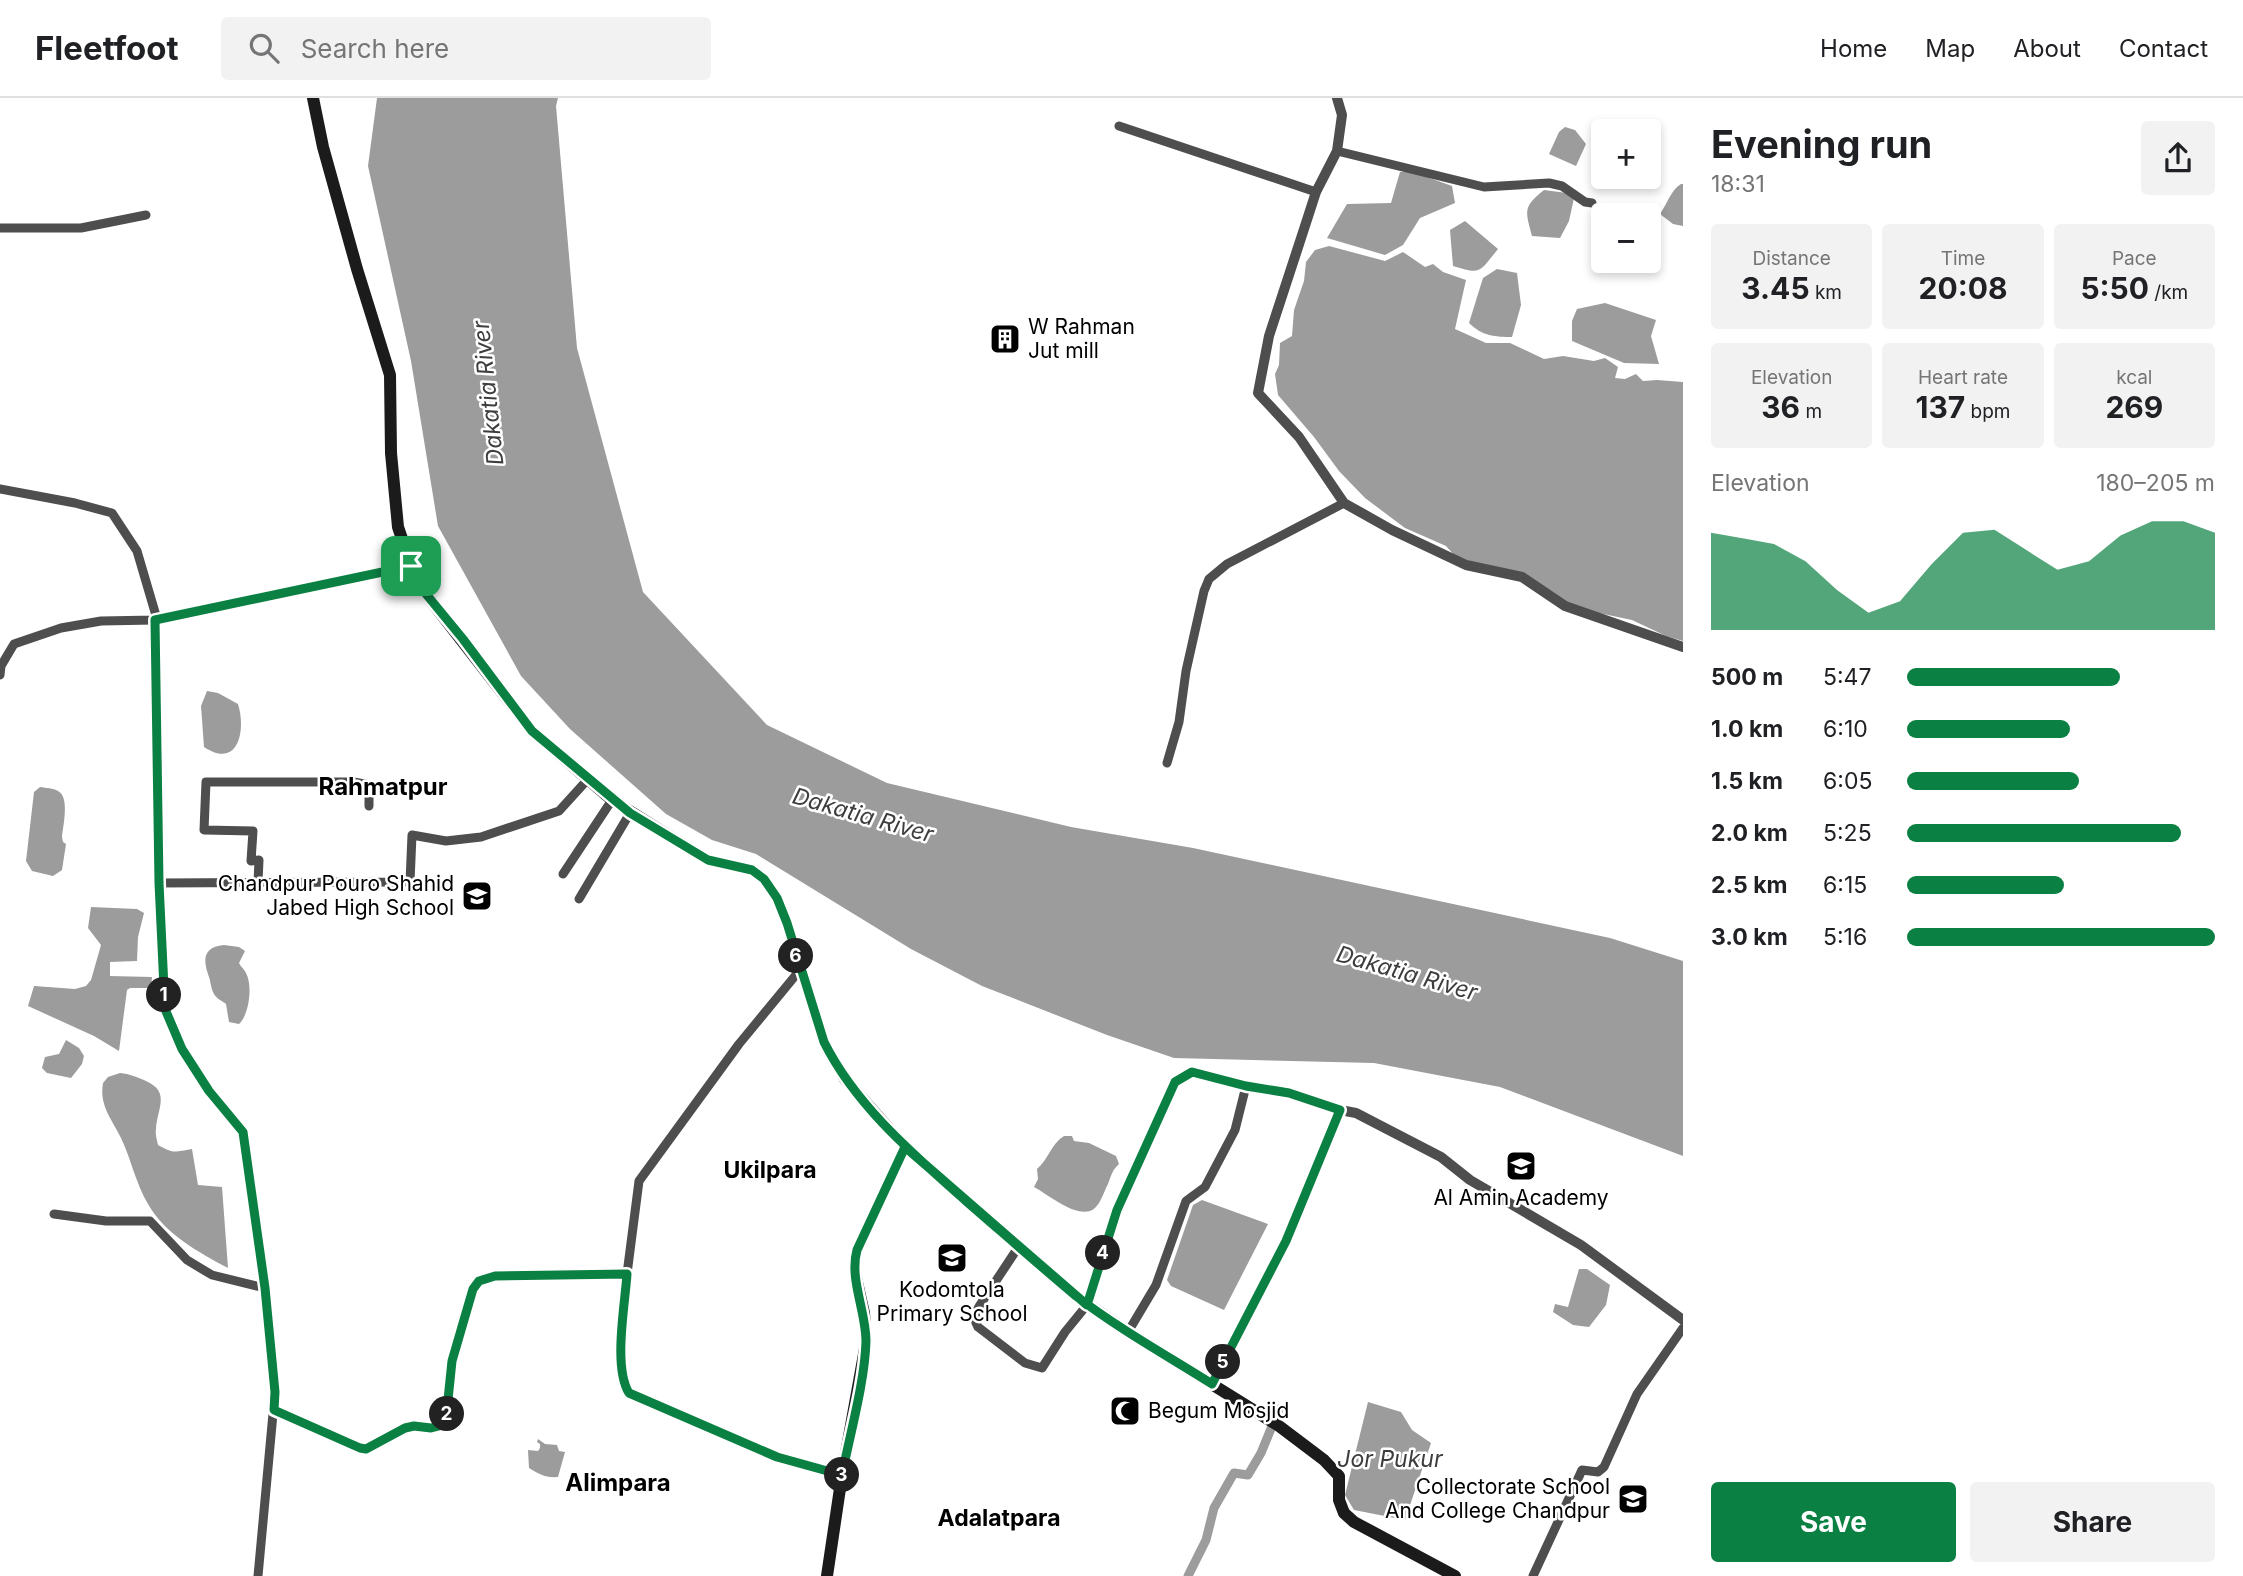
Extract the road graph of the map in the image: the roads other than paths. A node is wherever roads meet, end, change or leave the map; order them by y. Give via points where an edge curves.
1 (313, 98) edge
2 (1337, 98) edge
3 (1119, 126) dead end
4 (1337, 151) junction
5 (1316, 192) junction
6 (1592, 203) dead end
7 (146, 215) dead end
8 (0, 228) edge
9 (0, 489) edge
10 (1344, 503) junction
11 (411, 566) junction
12 (156, 619) junction
13 (1683, 647) edge
14 (0, 675) edge
15 (1167, 763) dead end
16 (589, 778) junction
17 (612, 800) junction
18 (369, 806) dead end
19 (630, 813) junction
20 (563, 874) dead end
21 (258, 882) junction
22 (159, 883) junction
23 (579, 899) dead end
24 (800, 970) junction
25 (1246, 1086) junction
26 (1340, 1110) junction
27 (905, 1147) junction
28 (54, 1214) dead end
29 (1019, 1247) junction
30 (627, 1274) junction
31 (265, 1288) junction
32 (1087, 1305) junction
33 (1683, 1321) edge
34 (1683, 1328) edge
35 (1128, 1332) junction
36 (1212, 1384) junction
37 (274, 1410) junction
38 (842, 1475) junction
39 (258, 1576) edge
40 (827, 1576) edge
41 (1455, 1576) edge
42 (1533, 1576) edge

1 - 11 main road via 353,257 390,374 398,527
2 - 4 street via 1342,115
3 - 5 street
4 - 5 street
4 - 6 street via 1484,187 1549,183
5 - 10 street via 1269,336 1258,393 1299,437
7 - 8 street via 81,229
9 - 12 street via 112,513 137,551
10 - 13 street via 1466,565 1522,577 1565,606
10 - 15 street via 1227,564 1209,579
11 - 12 street
11 - 16 main road via 417,583 532,731
12 - 14 street via 101,621 20,640 8,653
12 - 22 street
16 - 17 main road
16 - 21 street via 559,811 481,837 446,841 412,835 411,882
17 - 19 main road
17 - 20 street
18 - 21 street via 369,785 354,782 206,782 204,830 253,831 251,861 259,860
19 - 23 street
19 - 24 main road via 708,860 752,870 764,879 782,910
21 - 22 street
22 - 31 street via 165,1009 182,1049 243,1132
24 - 27 main road via 832,1059
24 - 30 street via 738,1044 639,1181
25 - 26 street via 1289,1093
25 - 32 street via 1192,1072 1175,1082 1117,1210
25 - 35 street via 1235,1130 1205,1187 1186,1200 1156,1285
26 - 33 street via 1356,1113 1441,1157 1470,1180 1581,1245
26 - 36 street via 1286,1241
27 - 29 main road
27 - 38 main road via 854,1260 866,1343
28 - 31 street via 150,1221 187,1260 212,1275
29 - 32 main road
29 - 32 street via 975,1313 978,1327 1025,1363 1042,1368
30 - 37 street via 495,1276 479,1281 455,1349 443,1425 405,1428 366,1449
30 - 38 street via 621,1360 622,1381 629,1393 777,1457
31 - 37 street
32 - 35 main road
34 - 42 street via 1637,1394 1604,1467 1598,1472 1582,1471
35 - 36 main road
36 - 41 main road via 1332,1466 1339,1476 1339,1500 1349,1518
37 - 39 street
38 - 40 main road

